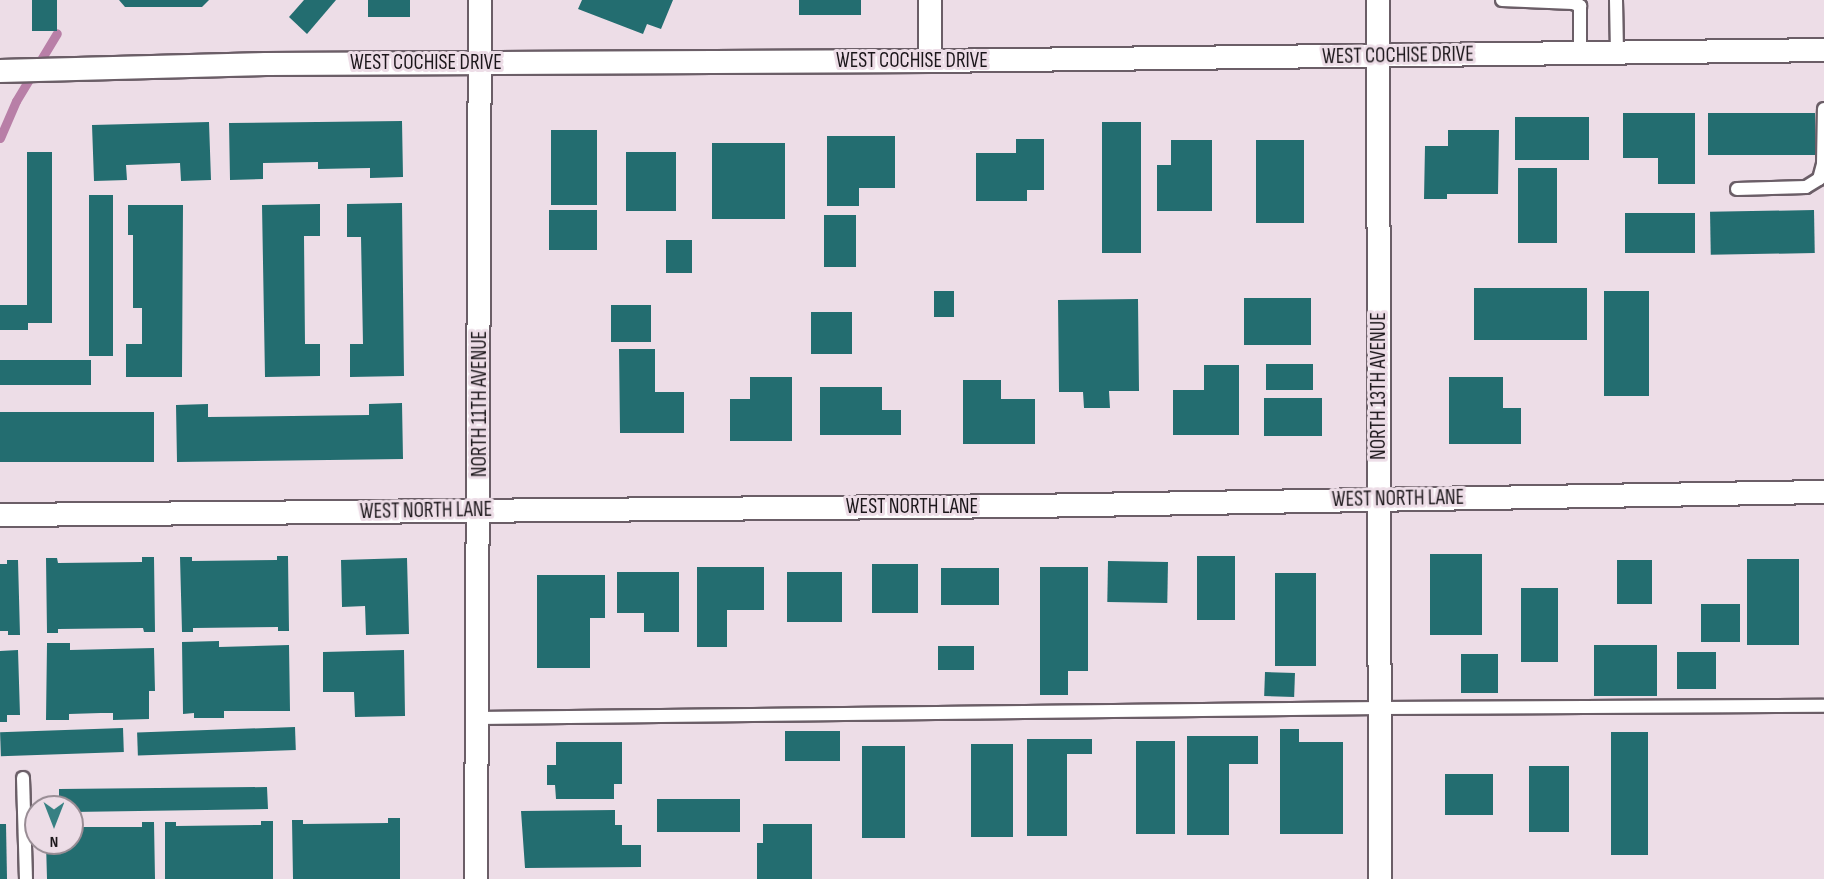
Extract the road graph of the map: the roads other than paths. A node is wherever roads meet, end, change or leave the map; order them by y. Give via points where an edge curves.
1 (480, 0) edge
2 (930, 0) edge
3 (1378, 0) edge
4 (1502, 0) edge
5 (1616, 0) edge
6 (1824, 50) edge
7 (1617, 53) junction
8 (1580, 54) junction
9 (1378, 57) junction
10 (930, 61) junction
11 (481, 63) junction
12 (0, 70) edge
13 (1824, 110) edge
14 (1737, 189) dead end
15 (1824, 492) edge
16 (1380, 499) junction
17 (479, 510) junction
18 (0, 515) edge
19 (1824, 706) edge
20 (1380, 708) junction
21 (477, 718) junction
22 (22, 778) dead end
23 (26, 879) edge
24 (476, 879) edge
25 (1380, 879) edge

1 - 11 street, NORTH 11TH AVENUE
2 - 10 street
3 - 9 street, NORTH 13TH AVENUE
4 - 8 lane via 1580,6
5 - 7 lane
6 - 7 street, WEST COCHISE DRIVE
7 - 8 street, WEST COCHISE DRIVE
8 - 9 street, WEST COCHISE DRIVE
9 - 10 street, WEST COCHISE DRIVE
9 - 16 street, NORTH 13TH AVENUE
10 - 11 street, WEST COCHISE DRIVE
11 - 12 street, WEST COCHISE DRIVE
11 - 17 street, NORTH 11TH AVENUE
13 - 14 lane via 1819,179 1806,187
15 - 16 street, WEST NORTH LANE
16 - 17 street, WEST NORTH LANE
16 - 20 street, NORTH 13TH AVENUE
17 - 18 street, WEST NORTH LANE
17 - 21 street, NORTH 11TH AVENUE
19 - 20 lane
20 - 21 lane
20 - 25 street, NORTH 13TH AVENUE
21 - 24 street, NORTH 11TH AVENUE
22 - 23 lane

